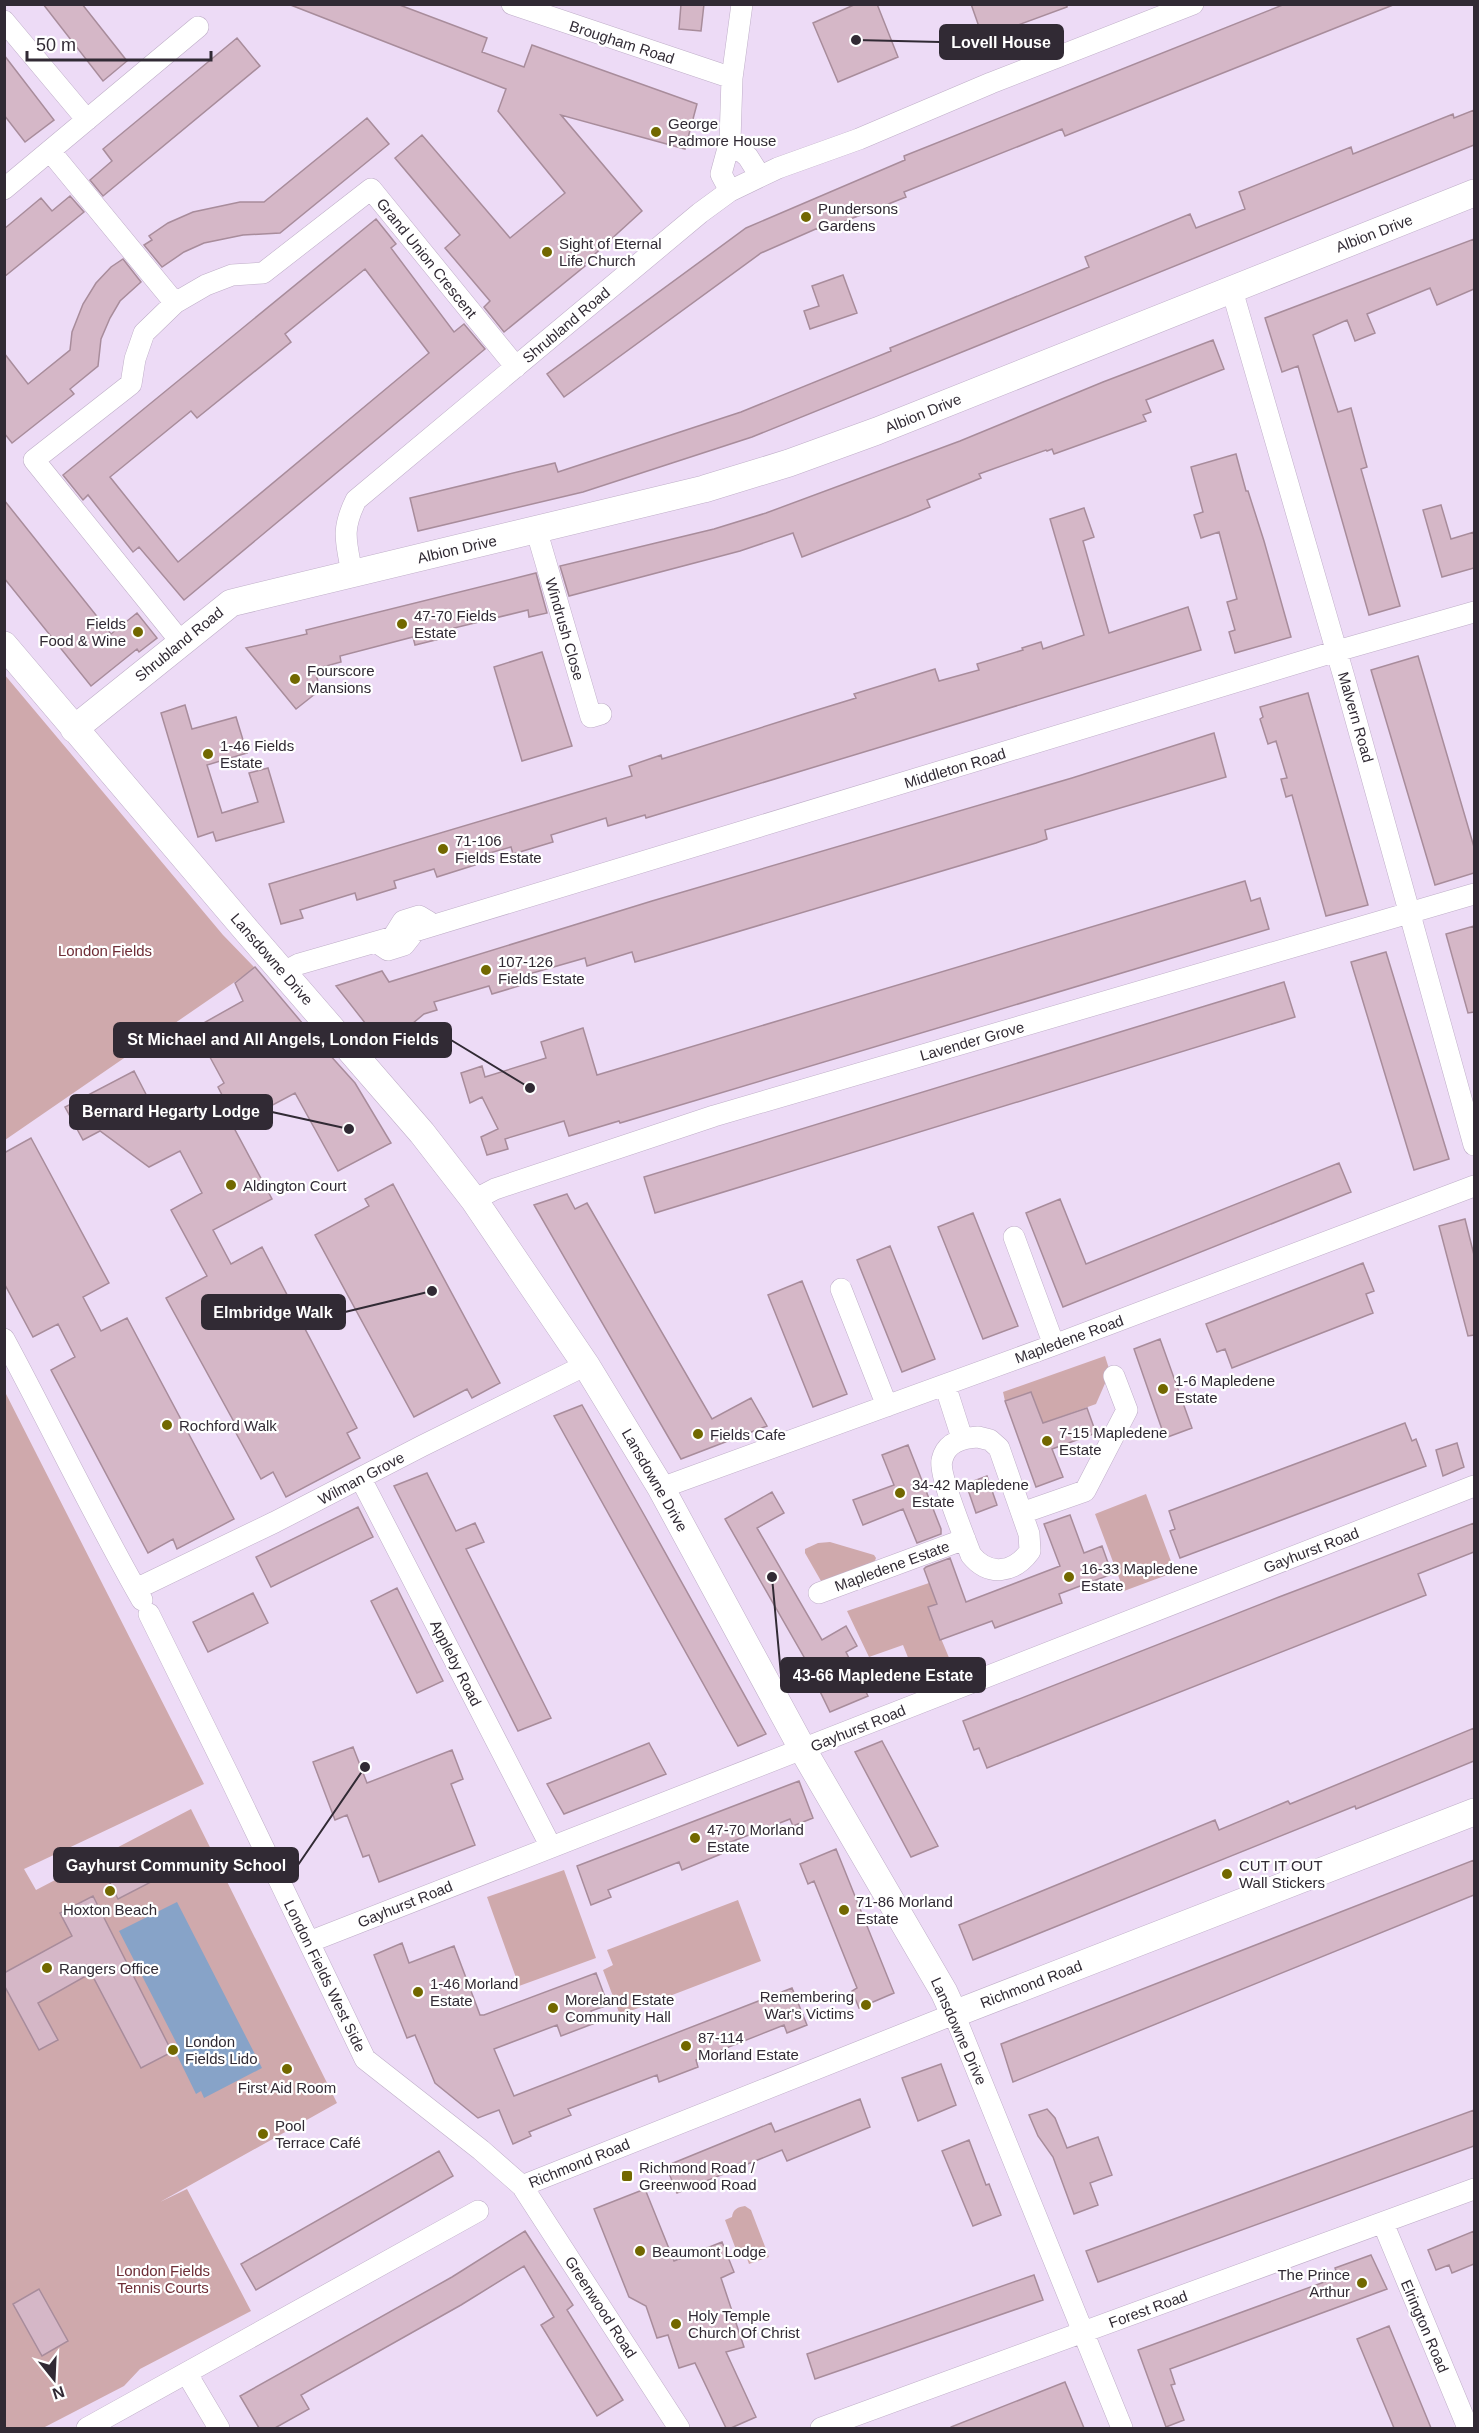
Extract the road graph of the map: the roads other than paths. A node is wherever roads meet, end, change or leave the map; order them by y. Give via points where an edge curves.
1 (512, 4) edge
2 (742, 4) edge
3 (1192, 4) edge
4 (4, 21) edge
5 (198, 27) dead end
6 (732, 78) junction
7 (87, 120) junction
8 (730, 141) junction
9 (50, 151) junction
10 (760, 176) junction
11 (4, 189) edge
12 (730, 191) junction
13 (1474, 193) edge
14 (1232, 290) junction
15 (175, 303) junction
16 (516, 367) junction
17 (537, 530) junction
18 (352, 573) junction
19 (1474, 612) edge
20 (181, 642) junction
21 (4, 645) edge
22 (1337, 651) junction
23 (601, 714) dead end
24 (75, 729) junction
25 (1474, 894) edge
26 (1411, 914) junction
27 (284, 972) junction
28 (1474, 1145) edge
29 (1474, 1186) edge
30 (474, 1200) junction
31 (1014, 1237) dead end
32 (841, 1289) dead end
33 (4, 1339) edge
34 (1054, 1345) junction
35 (586, 1365) junction
36 (1114, 1376) dead end
37 (945, 1385) junction
38 (887, 1406) junction
39 (962, 1438) junction
40 (361, 1479) junction
41 (1474, 1486) edge
42 (661, 1488) junction
43 (1022, 1513) junction
44 (965, 1539) junction
45 (819, 1593) dead end
46 (142, 1601) junction
47 (803, 1750) junction
48 (1474, 1812) edge
49 (551, 1847) junction
50 (309, 1942) junction
51 (954, 2014) junction
52 (522, 2186) junction
53 (1474, 2189) edge
54 (478, 2211) dead end
55 (1383, 2223) junction
56 (1083, 2333) junction
57 (187, 2374) junction
58 (87, 2428) edge
59 (219, 2428) edge
60 (679, 2428) edge
61 (821, 2428) edge
62 (1122, 2428) edge
63 (1468, 2428) edge

1 - 6 street, Brougham Road
2 - 6 street
3 - 10 street, Shrubland Road
4 - 7 street
5 - 7 street
6 - 8 street
7 - 9 street
8 - 10 street via 748,157
8 - 12 street via 721,174
9 - 11 street
9 - 15 street
10 - 12 street, Shrubland Road
12 - 16 street, Shrubland Road
13 - 14 street, Albion Drive
14 - 17 street, Albion Drive via 789,463 704,489
14 - 22 street, Malvern Road
15 - 16 street, Grand Union Crescent via 232,275 263,273 372,189
15 - 20 street, Grand Union Crescent via 144,333 131,384 34,460
16 - 18 street, Shrubland Road via 357,500 347,518 345,536
17 - 18 street, Albion Drive
17 - 23 street, Windrush Close via 591,717
18 - 20 street, Shrubland Road via 231,603
19 - 22 street, Middleton Road
20 - 24 street, Shrubland Road
21 - 24 street, Lansdowne Drive
22 - 26 street, Malvern Road
22 - 27 street, Middleton Road via 435,925 419,916 404,921 393,937 299,964
24 - 27 street, Lansdowne Drive
25 - 26 street, Lavender Grove
26 - 28 street, Malvern Road
26 - 30 street, Lavender Grove via 714,1116 495,1189
27 - 30 street, Lansdowne Drive
29 - 34 street, Mapledene Road
30 - 35 street, Lansdowne Drive
31 - 34 street
32 - 38 street
33 - 46 street, London Fields West Side
34 - 37 street, Mapledene Road
35 - 40 street, Wilman Grove
35 - 42 street, Lansdowne Drive
36 - 43 street via 1127,1410 1085,1491
37 - 38 street, Mapledene Road
37 - 39 street
38 - 42 street, Mapledene Road
39 - 43 street, Mapledene Estate via 990,1440 999,1448
39 - 44 street, Mapledene Estate via 945,1453 941,1468
40 - 46 street, Wilman Grove
40 - 49 street, Appleby Road
41 - 47 street, Gayhurst Road
42 - 47 street, Lansdowne Drive
43 - 44 street, Mapledene Estate via 1030,1551 1010,1569 998,1571 978,1564
44 - 45 street, Mapledene Estate
46 - 50 street, London Fields West Side
47 - 49 street, Gayhurst Road
47 - 51 street, Lansdowne Drive
48 - 51 street, Richmond Road
49 - 50 street, Gayhurst Road
50 - 52 street, London Fields West Side via 365,2059
51 - 52 street, Richmond Road
51 - 56 street, Lansdowne Drive
52 - 60 street, Greenwood Road
53 - 55 street, Forest Road
54 - 57 street
55 - 56 street, Forest Road
55 - 63 street, Elrington Road
56 - 61 street, Forest Road
56 - 62 street, Lansdowne Drive
57 - 58 street
57 - 59 street

